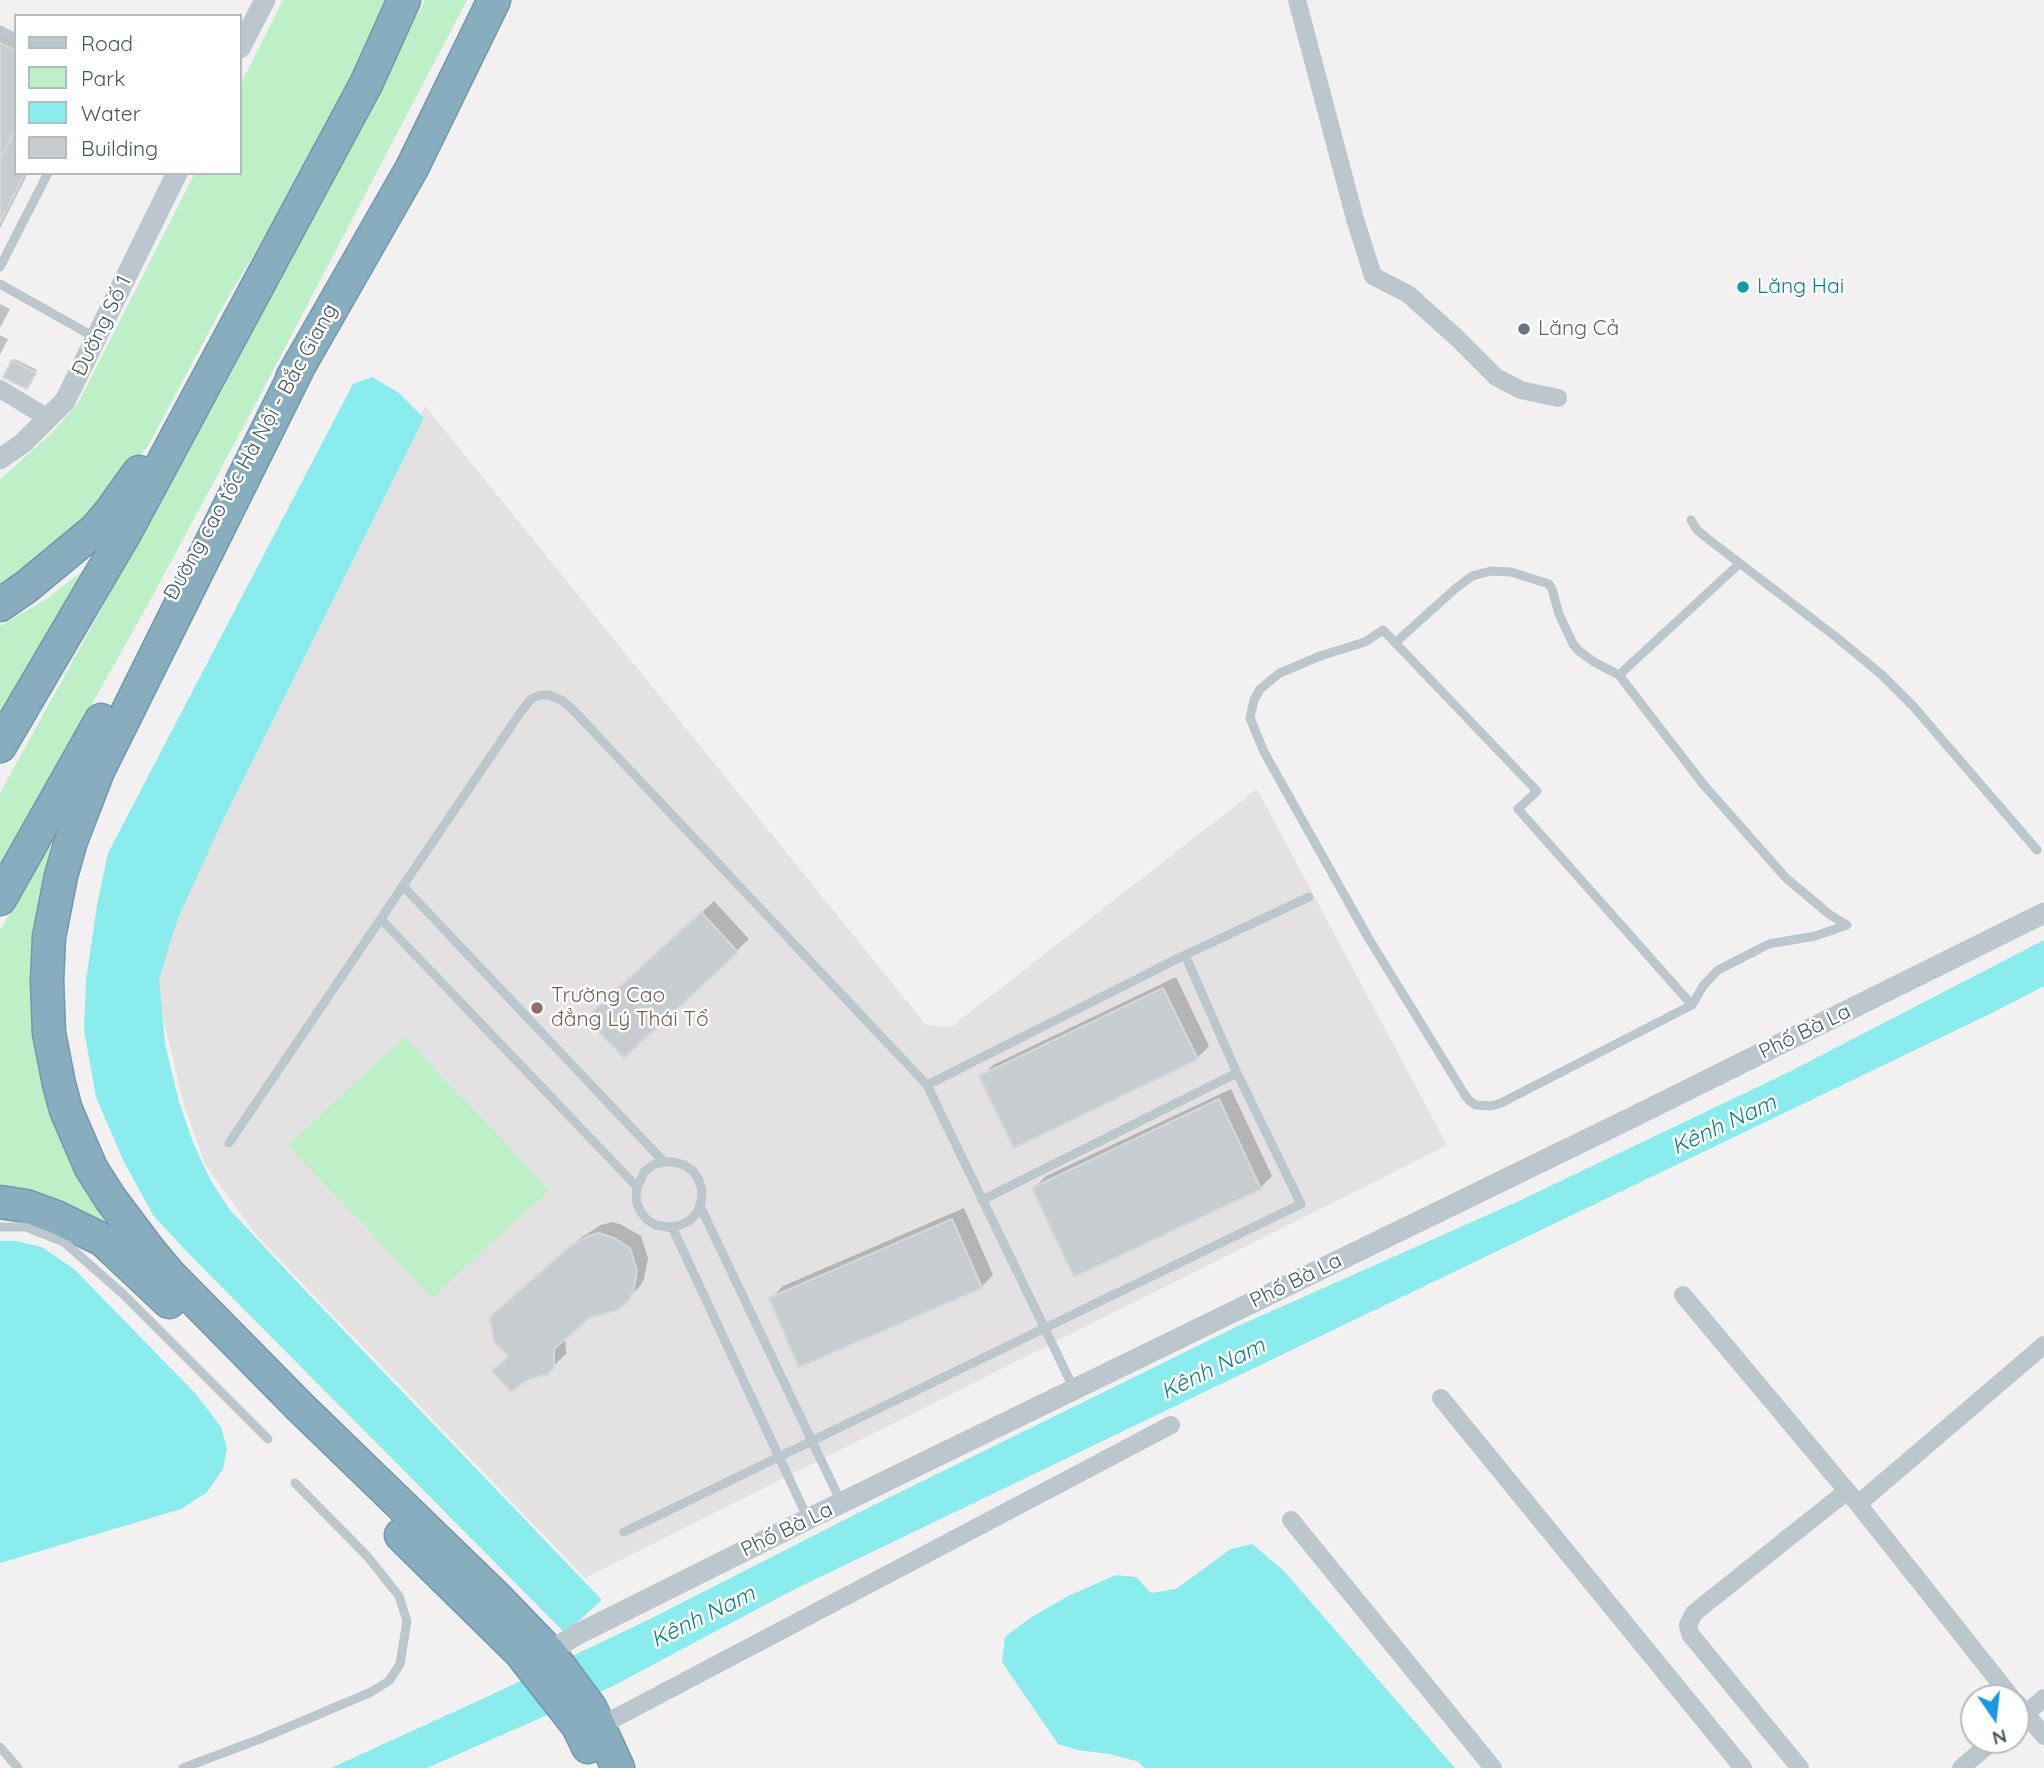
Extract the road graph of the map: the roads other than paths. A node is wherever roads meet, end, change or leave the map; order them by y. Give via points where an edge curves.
1 (265, 0) edge
2 (404, 0) edge
3 (494, 0) edge
4 (1297, 0) edge
5 (242, 44) edge
6 (340, 134) junction
7 (47, 175) edge
8 (176, 175) edge
9 (0, 267) edge
10 (0, 284) edge
11 (96, 338) junction
12 (302, 360) junction
13 (0, 389) edge
14 (1558, 398) dead end
15 (48, 418) junction
16 (0, 459) edge
17 (1690, 520) dead end
18 (1739, 564) junction
19 (0, 605) edge
20 (1395, 643) junction
21 (1619, 675) junction
22 (0, 746) edge
23 (2037, 850) dead end
24 (403, 886) junction
25 (1309, 897) dead end
26 (0, 899) edge
27 (2044, 912) edge
28 (381, 919) junction
29 (1185, 956) junction
30 (1692, 1005) junction
31 (1237, 1073) junction
32 (927, 1085) junction
33 (229, 1143) dead end
34 (664, 1162) junction
35 (637, 1188) junction
36 (982, 1199) junction
37 (0, 1202) edge
38 (699, 1206) junction
39 (0, 1227) edge
40 (672, 1227) junction
41 (1683, 1295) dead end
42 (1044, 1329) junction
43 (2044, 1345) edge
44 (1074, 1389) junction
45 (1441, 1398) dead end
46 (1171, 1425) dead end
47 (268, 1439) dead end
48 (811, 1442) junction
49 (779, 1457) junction
50 (295, 1483) dead end
51 (1852, 1498) junction
52 (842, 1503) junction
53 (808, 1519) junction
54 (1292, 1520) dead end
55 (624, 1532) dead end
56 (534, 1652) junction
57 (2001, 1684) edge
58 (2030, 1723) edge
59 (589, 1726) junction
60 (2044, 1736) edge
61 (0, 1747) edge
62 (1978, 1754) edge
63 (18, 1768) edge
64 (183, 1768) edge
65 (596, 1768) edge
66 (618, 1768) edge
67 (1493, 1768) edge
68 (1744, 1768) edge
69 (1800, 1768) edge
70 (1961, 1768) edge

1 - 5 street
2 - 6 highway
3 - 12 highway, Đường cao tốc Hà Nội - Bắc Giang via 412,168
4 - 14 street via 1373,276 1408,294 1496,377 1521,390
6 - 19 highway via 135,479 96,528
6 - 22 highway via 125,533
7 - 9 lane
8 - 11 street, Đường Số 1
10 - 11 lane
11 - 15 street, Đường Số 1 via 65,401
12 - 26 highway, Đường cao tốc Hà Nội - Bắc Giang
12 - 56 highway via 98,771 71,841 49,937 50,1033 59,1084 92,1168 169,1274 494,1595
13 - 15 street
15 - 16 street, Đường Số 1
17 - 18 lane
18 - 21 lane
18 - 23 lane via 1882,675
20 - 21 lane via 1472,576 1511,572 1549,584 1573,645
20 - 30 lane via 1537,791 1518,809
20 - 30 lane via 1382,630 1365,642 1280,673 1260,689 1250,718 1264,752 1369,939 1470,1101 1482,1106 1501,1103
21 - 30 lane via 1703,784 1786,878 1847,925 1769,944 1718,970
24 - 28 lane
24 - 32 lane via 520,713 531,699 549,695 575,712
24 - 34 lane
25 - 29 lane
27 - 44 street, Phố Bà La
28 - 33 lane
28 - 35 lane
29 - 31 lane
29 - 32 lane
31 - 36 lane
31 - 42 lane via 1301,1204
32 - 36 lane
34 - 35 lane via 645,1171
34 - 38 lane via 693,1171 702,1191
35 - 40 lane via 636,1201 646,1219
36 - 42 lane
37 - 56 highway via 56,1217 103,1240 389,1524
38 - 40 lane via 689,1221
38 - 48 lane
39 - 47 lane via 26,1227 64,1242 123,1294
40 - 49 lane
41 - 51 street
42 - 44 lane
42 - 48 lane
43 - 51 street
44 - 52 street, Phố Bà La
45 - 68 street
46 - 59 street
48 - 49 lane
48 - 52 lane
49 - 53 lane
49 - 55 lane
50 - 64 lane via 367,1556 399,1596 407,1621 400,1664 389,1681 369,1693
51 - 57 street
51 - 69 street via 1694,1613 1688,1625 1690,1634
52 - 53 street, Phố Bà La
53 - 56 street, Phố Bà La
54 - 67 street
56 - 59 highway via 580,1693
58 - 60 street
59 - 65 highway
59 - 66 highway
61 - 63 lane
62 - 70 street

